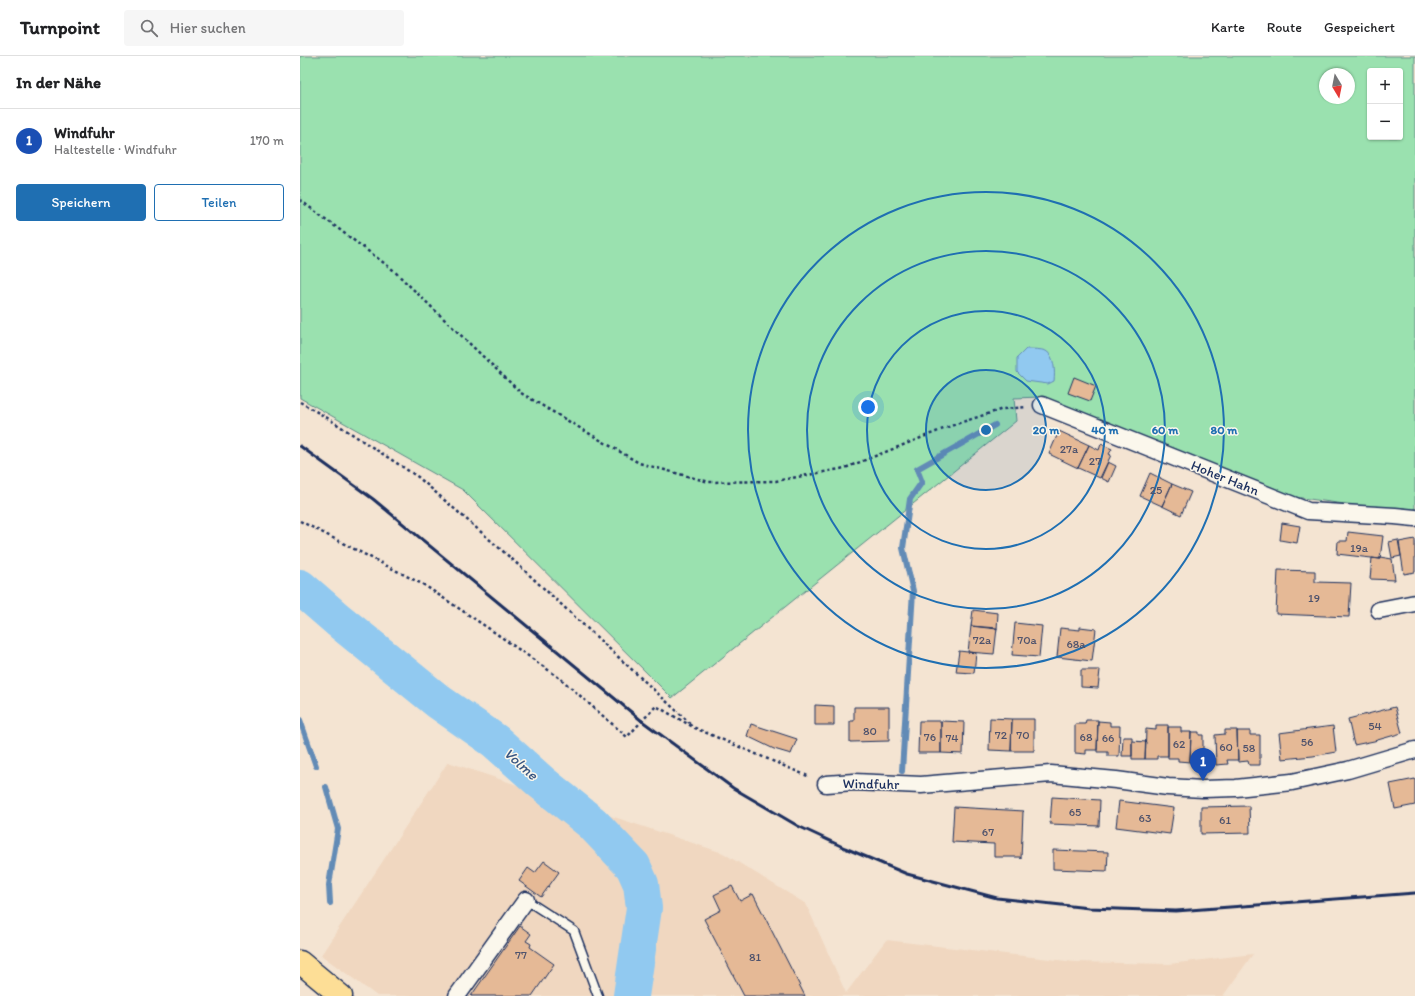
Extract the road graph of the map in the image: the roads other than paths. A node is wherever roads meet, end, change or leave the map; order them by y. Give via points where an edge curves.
1 (1042, 405) road end
2 (1415, 518) edge
3 (1415, 604) edge
4 (1378, 610) dead end
5 (1415, 750) edge
6 (826, 784) road end
7 (526, 900) joint
8 (300, 962) edge
9 (341, 996) edge
10 (457, 996) edge
11 (598, 996) edge

1 - 2 street, Hoher Hahn via 1308,511
3 - 4 street
5 - 6 street, Windfuhr via 1348,770 1292,782 1236,788 1168,787 1051,774 921,785 854,782
7 - 10 street
7 - 11 lane via 574,931
8 - 9 main road

